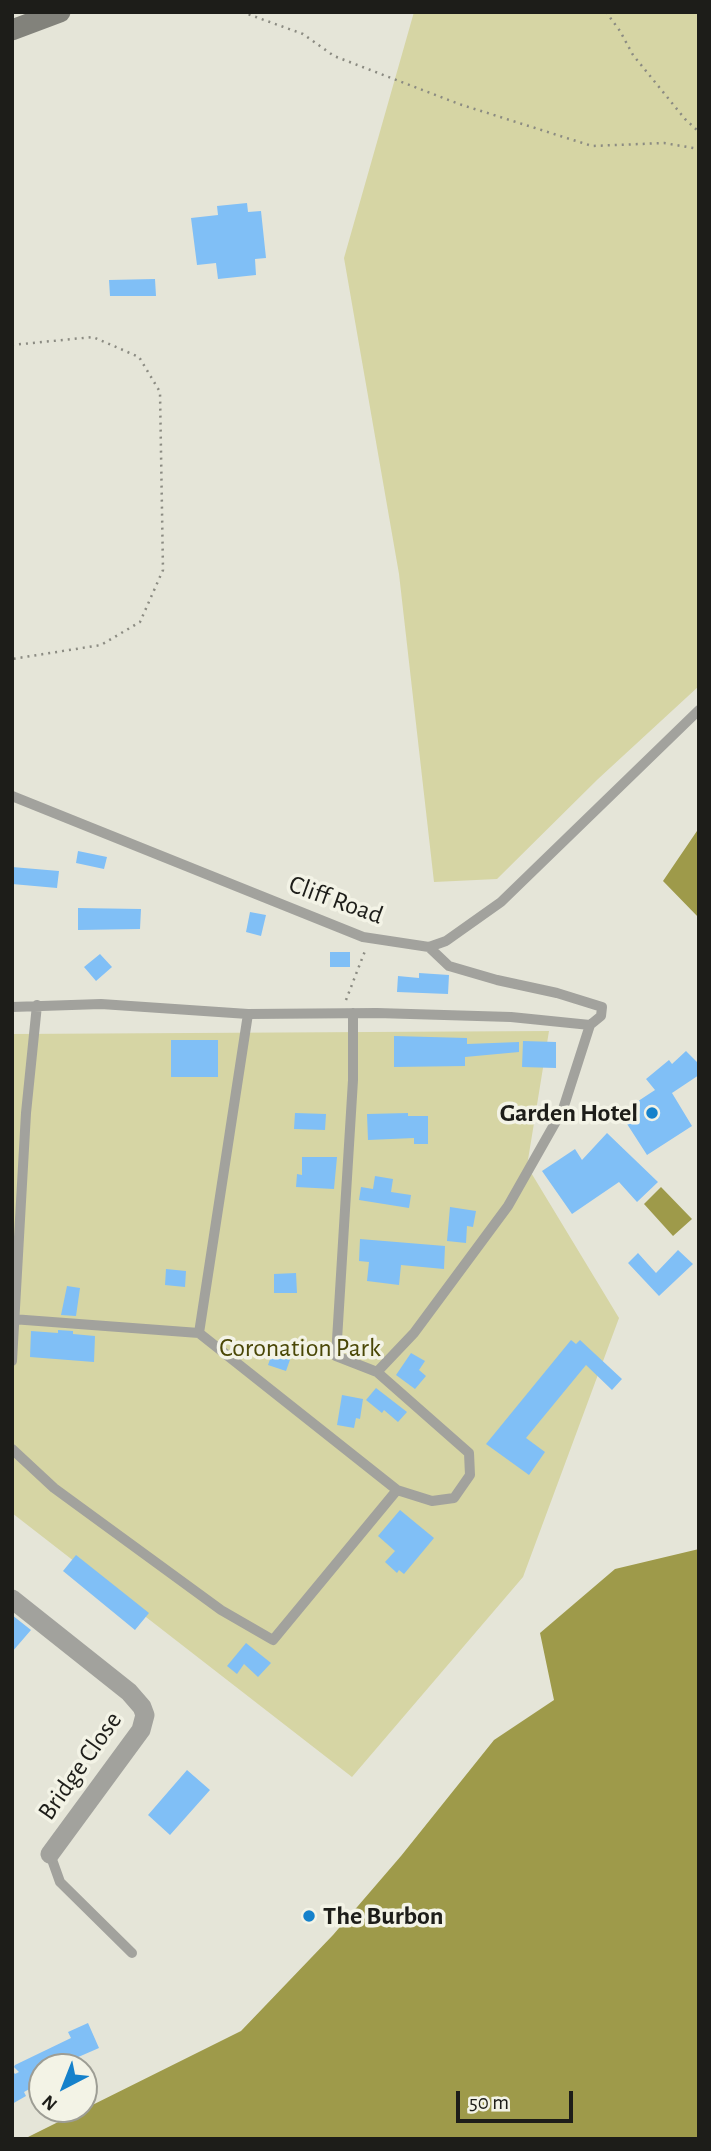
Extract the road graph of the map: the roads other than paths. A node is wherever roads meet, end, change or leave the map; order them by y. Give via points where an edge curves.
1 (61, 12) edge
2 (12, 30) edge
3 (699, 710) edge
4 (12, 796) edge
5 (429, 947) junction
6 (37, 1005) junction
7 (12, 1007) edge
8 (353, 1013) junction
9 (248, 1014) junction
10 (590, 1025) junction
11 (26, 1113) junction
12 (12, 1115) edge
13 (17, 1202) edge
14 (14, 1284) edge
15 (13, 1319) edge
16 (199, 1333) junction
17 (12, 1361) edge
18 (377, 1371) junction
19 (12, 1449) edge
20 (397, 1490) junction
21 (12, 1599) edge
22 (50, 1854) joint
23 (132, 1953) dead end

1 - 2 street
3 - 5 lane via 501,902 446,941
4 - 5 lane, Cliff Road via 370,938
5 - 10 lane via 449,966 601,1006 601,1016
6 - 7 lane
6 - 9 lane via 102,1004
6 - 11 lane
8 - 9 lane
8 - 10 lane via 511,1017
8 - 18 lane via 336,1356
9 - 16 lane
10 - 18 lane via 563,1109 508,1206 414,1334
11 - 12 lane
11 - 13 lane
13 - 14 lane
14 - 15 lane
15 - 16 lane
15 - 17 lane
16 - 20 lane
18 - 20 lane via 469,1453 470,1475 454,1498 432,1501
19 - 20 lane via 54,1488 220,1611 273,1640
21 - 22 street, Bridge Close via 130,1692 145,1715 141,1730
22 - 23 lane via 60,1882

